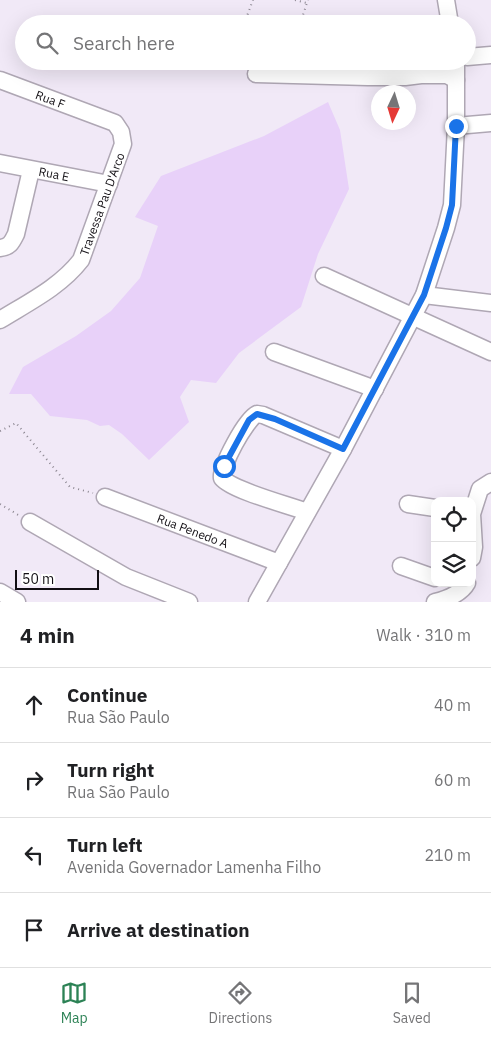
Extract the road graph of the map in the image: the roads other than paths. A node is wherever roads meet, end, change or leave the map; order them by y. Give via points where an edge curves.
1 (446, 0) edge
2 (448, 15) edge
3 (491, 55) edge
4 (476, 60) edge
5 (454, 70) edge
6 (459, 70) edge
7 (256, 74) dead end
8 (0, 80) edge
9 (100, 119) joint
10 (491, 123) edge
11 (456, 126) junction
12 (0, 163) edge
13 (31, 170) junction
14 (109, 184) junction
15 (3, 248) edge
16 (324, 276) dead end
17 (424, 295) junction
18 (491, 303) edge
19 (405, 314) junction
20 (0, 320) edge
21 (274, 352) dead end
22 (491, 352) edge
23 (375, 388) junction
24 (343, 449) junction
25 (491, 482) edge
26 (105, 497) road end
27 (408, 504) dead end
28 (431, 507) edge
29 (307, 512) junction
30 (30, 522) road end
31 (472, 542) edge
32 (279, 563) junction
33 (401, 566) dead end
34 (431, 577) edge
35 (458, 587) edge
36 (0, 592) edge
37 (17, 602) edge
38 (189, 602) edge
39 (257, 602) edge
40 (435, 602) edge

1 - 2 street
3 - 4 street
5 - 7 street via 447,76 368,78
6 - 11 street
8 - 9 street, Rua F
9 - 14 street, Travessa Pau D'Arco via 115,123 123,137
10 - 11 street
11 - 17 street via 452,205
12 - 13 street, Rua E
13 - 14 street, Rua E
13 - 15 street via 16,234 12,242
14 - 20 street, Travessa Pau D'Arco via 82,260 52,288
16 - 19 street
17 - 18 street
17 - 19 street
19 - 22 street
19 - 23 street
21 - 23 street
23 - 24 street
24 - 29 street
24 - 29 street via 263,415 257,414 249,420 224,466 222,478 241,489
25 - 31 street via 480,489 472,514
26 - 32 street, Rua Penedo A
27 - 28 street
29 - 32 street
30 - 38 street via 126,577
32 - 39 street
33 - 34 street
35 - 40 street via 447,600
36 - 37 street

